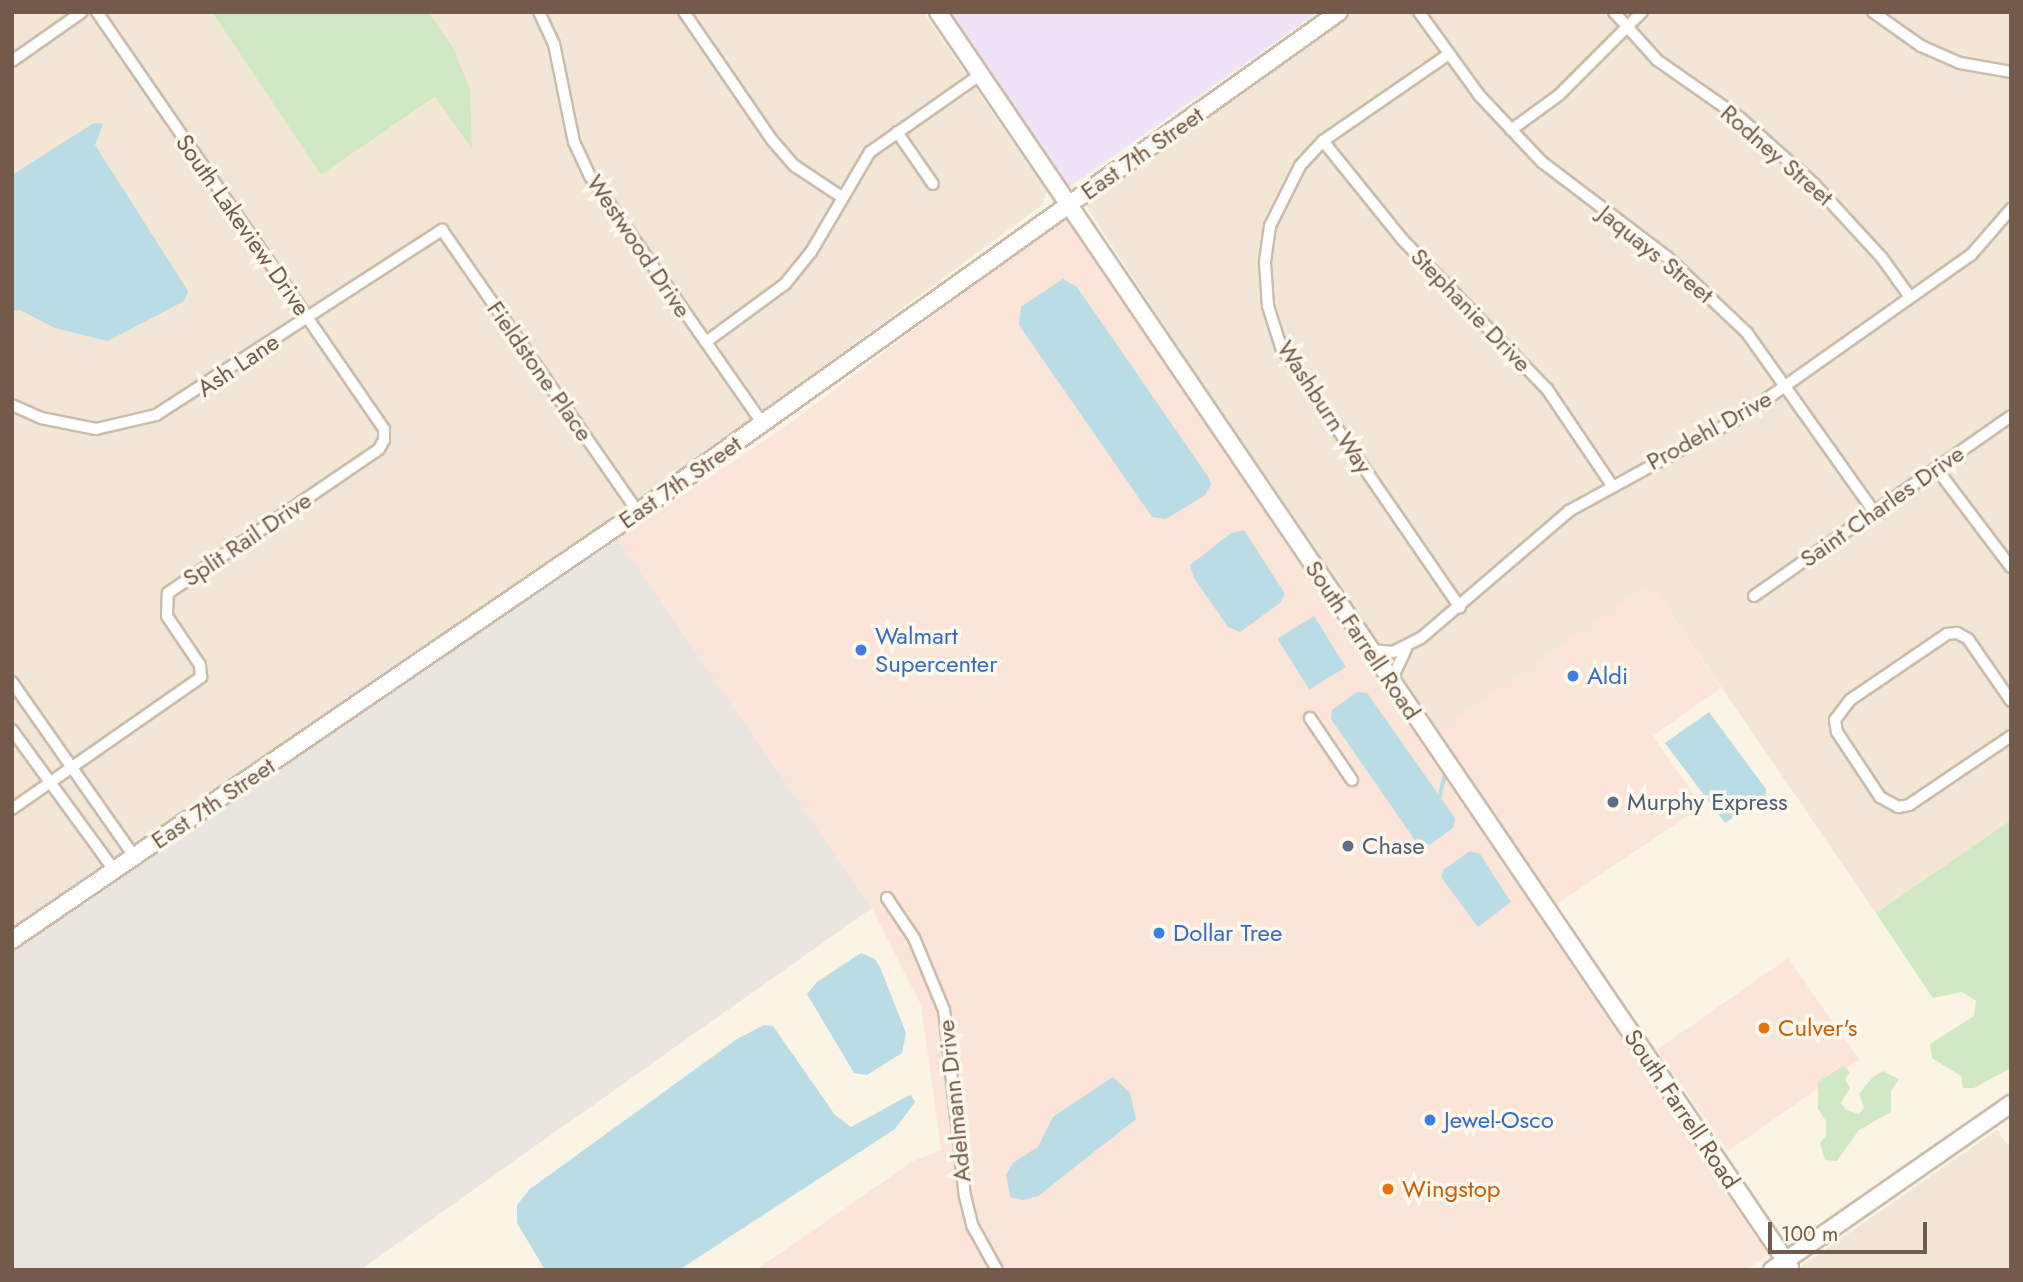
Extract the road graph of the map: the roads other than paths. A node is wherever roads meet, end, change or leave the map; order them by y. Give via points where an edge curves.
1 (82, 12) edge
2 (97, 12) edge
3 (539, 12) edge
4 (684, 12) edge
5 (938, 12) edge
6 (1339, 12) edge
7 (1419, 12) edge
8 (1614, 12) edge
9 (1642, 12) edge
10 (1873, 12) edge
11 (1627, 30) junction
12 (1449, 54) junction
13 (12, 61) edge
14 (2011, 72) edge
15 (981, 74) junction
16 (1511, 131) junction
17 (897, 132) junction
18 (1323, 141) junction
19 (933, 184) dead end
20 (840, 196) junction
21 (1071, 204) junction
22 (2011, 209) edge
23 (443, 230) joint
24 (1910, 297) junction
25 (308, 319) junction
26 (706, 342) junction
27 (1786, 386) junction
28 (12, 405) edge
29 (2011, 416) edge
30 (762, 423) junction
31 (384, 440) joint
32 (1936, 467) junction
33 (1611, 484) junction
34 (638, 512) junction
35 (1874, 512) junction
36 (2011, 567) edge
37 (1754, 596) dead end
38 (1460, 607) junction
39 (1406, 649) junction
40 (1371, 650) junction
41 (1391, 681) junction
42 (12, 682) edge
43 (2009, 695) edge
44 (1310, 718) dead end
45 (12, 730) edge
46 (2011, 736) edge
47 (72, 769) junction
48 (1352, 780) dead end
49 (50, 783) junction
50 (12, 809) edge
51 (134, 856) junction
52 (114, 870) junction
53 (887, 898) dead end
54 (12, 940) edge
55 (2011, 1104) edge
56 (1785, 1267) edge
57 (997, 1270) edge

1 - 13 street
2 - 25 street, South Lakeview Drive
3 - 26 street, Westwood Drive via 554,44 574,142 590,176
4 - 20 street via 772,140 795,166
5 - 15 street, South Farrell Road
6 - 21 street, East 7th Street
7 - 12 street, Jaquays Street
8 - 11 street, Rodney Street
9 - 11 street
10 - 14 street via 1940,54
11 - 16 street via 1559,95
11 - 24 street, Rodney Street via 1657,60 1740,118 1806,176 1850,219
12 - 16 street, Jaquays Street
12 - 18 street, Washburn Way
15 - 17 street
15 - 21 street, South Farrell Road
16 - 27 street, Jaquays Street via 1579,193 1711,295 1747,333
17 - 19 street
17 - 20 street via 870,152
18 - 33 street, Stephanie Drive via 1402,239 1547,389
18 - 38 street, Washburn Way via 1300,166 1270,226 1265,262 1268,306 1281,347
20 - 26 street via 811,252 785,284
21 - 30 street, East 7th Street
21 - 40 street, South Farrell Road
22 - 24 street, Prodehl Drive via 1971,255
23 - 25 street, Ash Lane
23 - 34 street, Fieldstone Place
24 - 27 street, Prodehl Drive
25 - 28 street, Ash Lane via 185,400 137,421 96,429 67,425
25 - 31 street, South Lakeview Drive via 384,429
26 - 30 street, Westwood Drive
27 - 33 street, Prodehl Drive via 1741,417
27 - 35 street, Jaquays Street
29 - 32 street, Saint Charles Drive
30 - 34 street, East 7th Street
31 - 47 street, Split Rail Drive via 379,449 168,593 167,616 200,665 201,677
32 - 35 street, Saint Charles Drive
32 - 36 street
33 - 38 street, Prodehl Drive via 1534,538
34 - 51 street, East 7th Street
35 - 37 street, Saint Charles Drive
38 - 39 street, Prodehl Drive
39 - 40 street
39 - 41 street, Prodehl Drive
40 - 41 street, South Farrell Road
41 - 56 street, South Farrell Road
42 - 47 street
43 - 46 street via 1968,639 1947,634 1850,700 1835,720 1837,733 1880,797 1898,807 1909,805
44 - 48 street
45 - 49 street
47 - 49 street, Split Rail Drive
47 - 51 street
49 - 50 street, Split Rail Drive
49 - 52 street
51 - 52 street, East 7th Street
52 - 54 street, East 7th Street
53 - 57 street, Adelmann Drive via 914,938 944,1010 965,1196 972,1225
55 - 56 street

